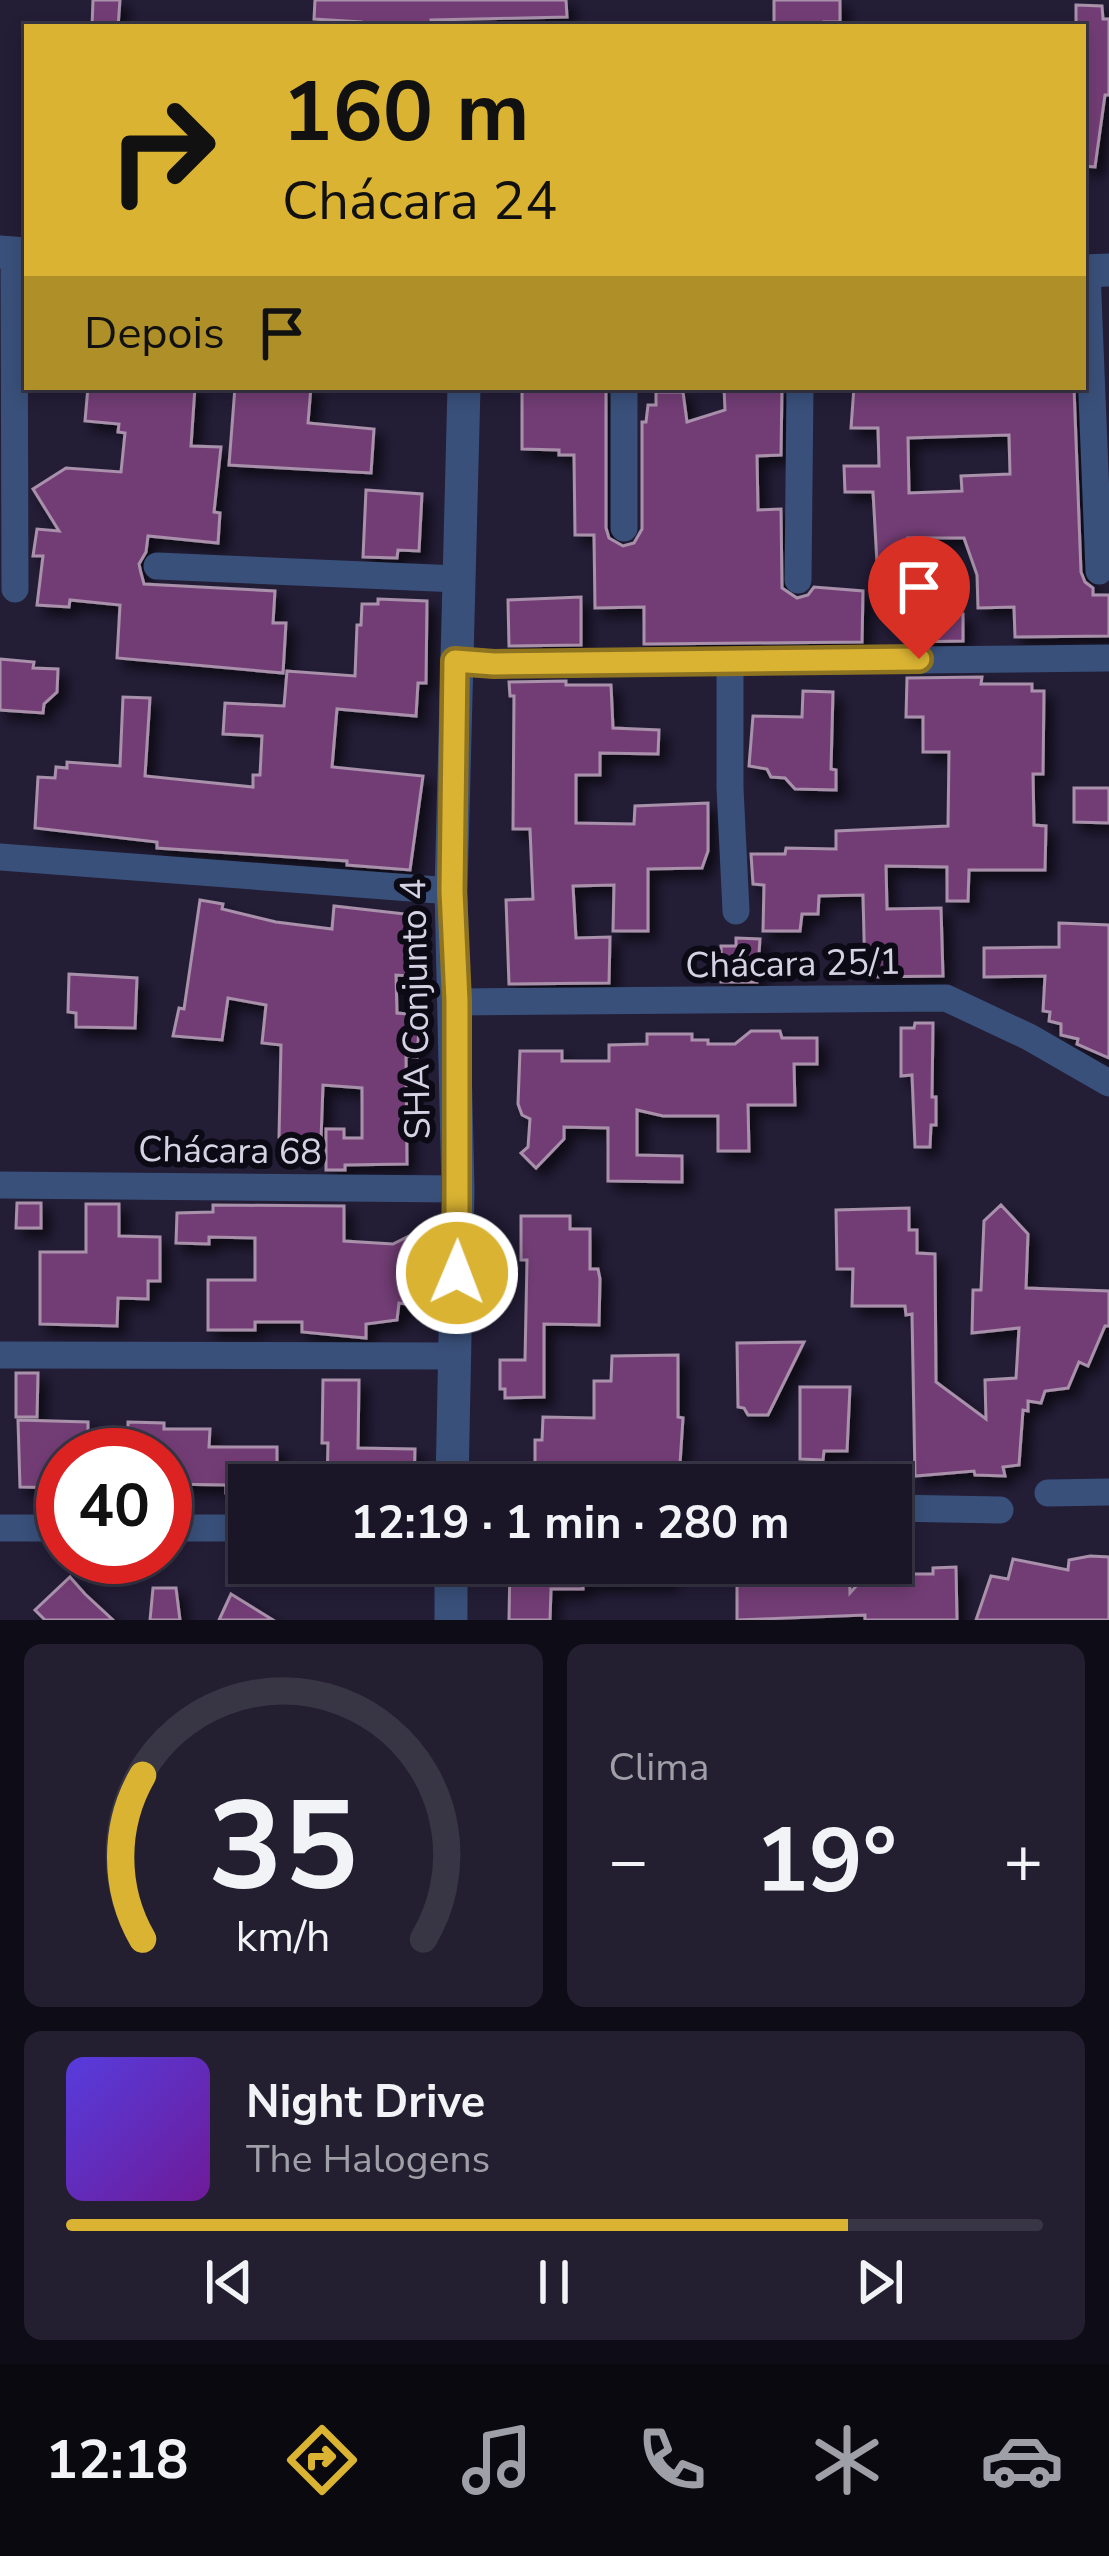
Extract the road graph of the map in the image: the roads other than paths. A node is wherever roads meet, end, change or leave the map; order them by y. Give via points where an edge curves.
1 (14, 253) edge
2 (1093, 271) edge
3 (464, 390) edge
4 (624, 390) edge
5 (800, 390) edge
6 (623, 528) dead end
7 (157, 566) dead end
8 (1100, 571) dead end
9 (458, 579) junction
10 (798, 580) dead end
11 (15, 589) dead end
12 (1109, 658) edge
13 (455, 661) junction
14 (730, 661) junction
15 (0, 857) edge
16 (452, 891) junction
17 (736, 910) dead end
18 (457, 1001) junction
19 (1109, 1083) edge
20 (0, 1185) edge
21 (458, 1190) junction
22 (0, 1354) edge
23 (455, 1356) junction
24 (452, 1464) edge
25 (1109, 1492) edge
26 (1048, 1493) dead end
27 (912, 1508) edge
28 (1000, 1510) dead end
29 (0, 1528) edge
30 (36, 1528) edge
31 (192, 1528) edge
32 (228, 1528) edge
33 (451, 1584) edge
34 (451, 1620) edge

1 - 11 street
2 - 8 street
3 - 9 street, SHA Conjunto 4
4 - 6 street
5 - 10 street
7 - 9 street
9 - 13 street, SHA Conjunto 4
12 - 14 street
13 - 14 street
13 - 16 street, SHA Conjunto 4
14 - 17 street
15 - 16 street
16 - 18 street, SHA Conjunto 4
18 - 19 street, Chácara 25/1 via 946,998
18 - 21 street, SHA Conjunto 4
20 - 21 street, Chácara 68
21 - 23 street, SHA Conjunto 4
22 - 23 street
23 - 24 street, SHA Conjunto 4
25 - 26 street
27 - 28 street
29 - 30 street
31 - 32 street
33 - 34 street

